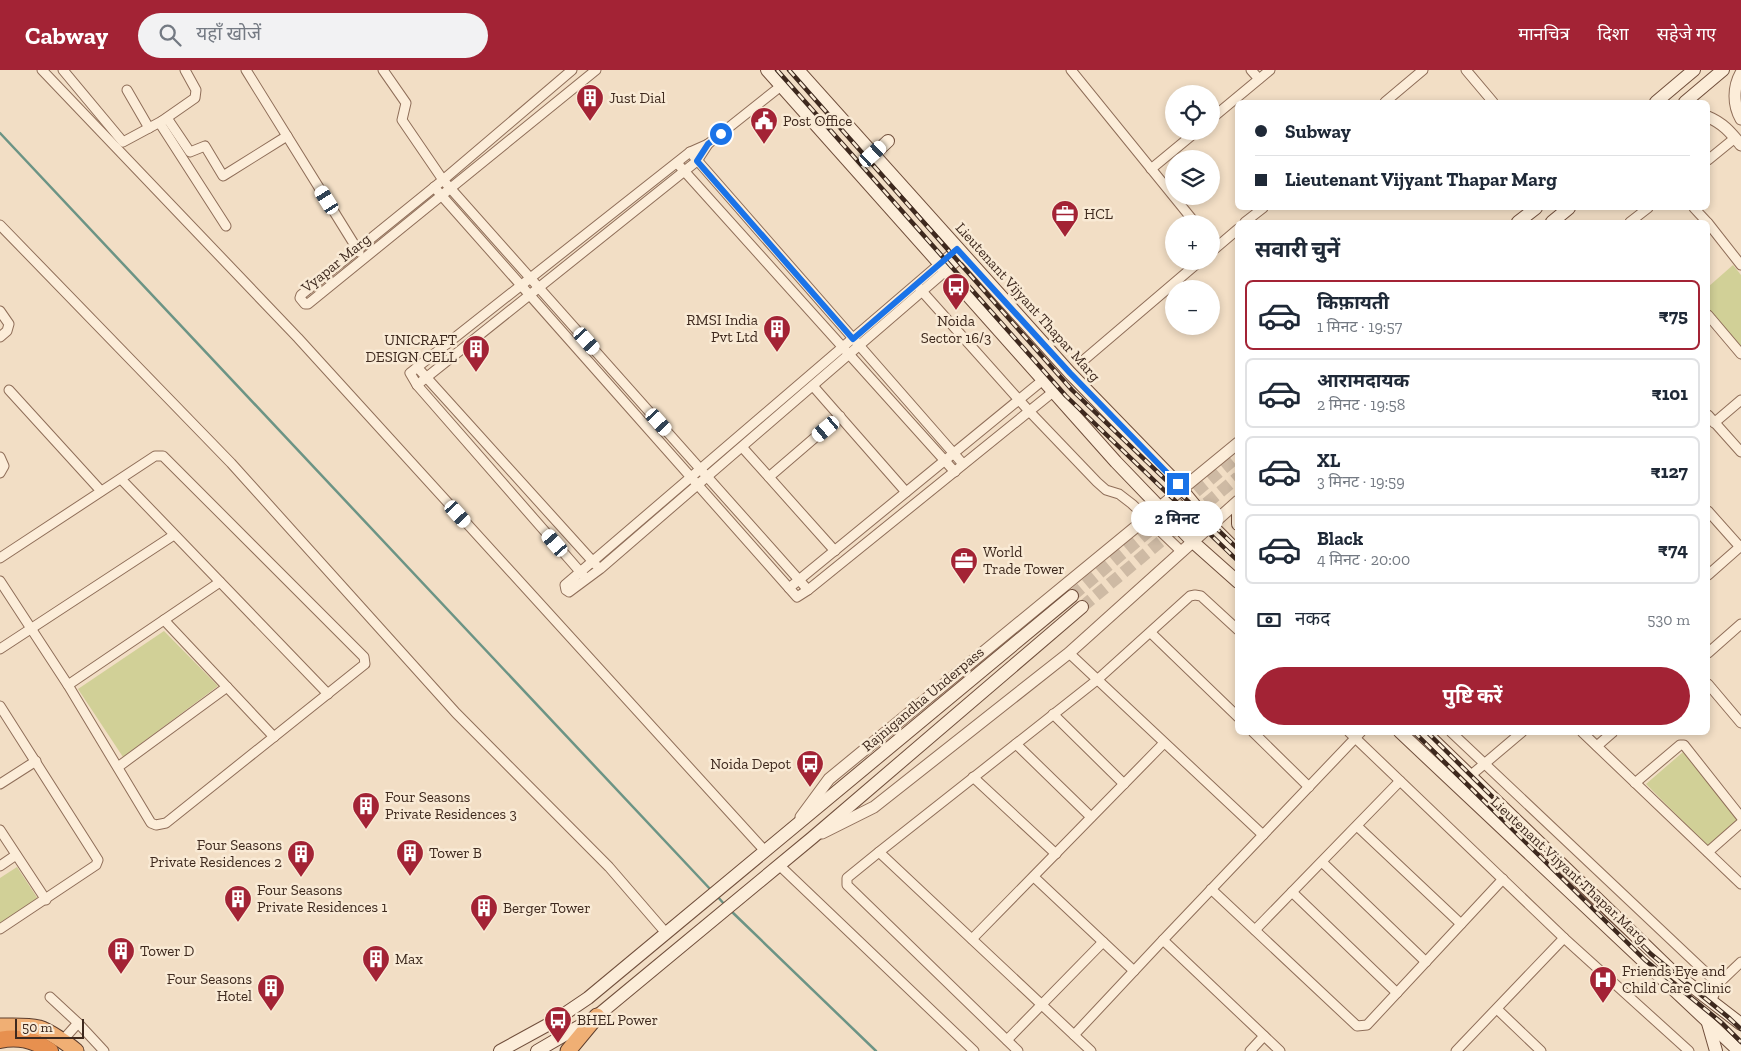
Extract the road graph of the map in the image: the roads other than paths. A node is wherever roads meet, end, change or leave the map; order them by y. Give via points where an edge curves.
1 (42, 70) edge
2 (64, 70) edge
3 (184, 70) edge
4 (246, 70) edge
5 (382, 70) edge
6 (572, 70) edge
7 (596, 70) edge
8 (767, 70) edge
9 (798, 70) edge
10 (1071, 70) edge
11 (1251, 70) edge
12 (1270, 70) edge
13 (1423, 70) edge
14 (1466, 70) edge
15 (1723, 70) edge
16 (1688, 72) edge
17 (1741, 73) edge
18 (1259, 79) junction
19 (781, 86) junction
20 (127, 90) dead end
21 (1387, 100) edge
22 (1491, 100) edge
23 (1658, 100) edge
24 (1687, 100) edge
25 (1220, 112) edge
26 (165, 119) junction
27 (1710, 119) edge
28 (1741, 120) edge
29 (149, 128) junction
30 (287, 136) junction
31 (1185, 140) edge
32 (888, 141) dead end
33 (1738, 142) edge
34 (708, 144) junction
35 (690, 152) junction
36 (873, 154) junction
37 (1710, 159) edge
38 (697, 161) junction
39 (677, 163) junction
40 (1151, 169) junction
41 (684, 171) junction
42 (443, 180) junction
43 (434, 187) junction
44 (451, 188) junction
45 (442, 195) junction
46 (735, 204) junction
47 (1260, 210) edge
48 (1533, 210) edge
49 (1566, 210) edge
50 (1645, 210) edge
51 (1696, 210) edge
52 (724, 215) junction
53 (1189, 215) edge
54 (1248, 220) edge
55 (1521, 220) edge
56 (1554, 220) edge
57 (1633, 220) edge
58 (1704, 220) edge
59 (0, 225) edge
60 (226, 226) dead end
61 (1710, 226) edge
62 (1235, 231) edge
63 (1220, 242) edge
64 (357, 249) junction
65 (961, 252) junction
66 (363, 259) junction
67 (1741, 265) edge
68 (943, 267) junction
69 (791, 268) junction
70 (1190, 270) edge
71 (531, 277) junction
72 (780, 278) junction
73 (521, 285) junction
74 (539, 287) junction
75 (920, 288) junction
76 (530, 295) junction
77 (0, 311) edge
78 (1710, 317) edge
79 (0, 337) edge
80 (856, 342) junction
81 (846, 351) junction
82 (1741, 354) edge
83 (1085, 360) dead end
84 (417, 367) junction
85 (426, 378) junction
86 (1043, 380) junction
87 (417, 385) junction
88 (814, 386) junction
89 (9, 390) dead end
90 (1053, 392) junction
91 (1019, 400) junction
92 (1741, 400) edge
93 (1029, 411) junction
94 (840, 416) junction
95 (1710, 417) edge
96 (1714, 423) junction
97 (1235, 445) edge
98 (742, 447) junction
99 (1741, 452) edge
100 (954, 453) junction
101 (0, 457) edge
102 (945, 461) junction
103 (963, 464) junction
104 (701, 469) junction
105 (955, 472) junction
106 (0, 473) edge
107 (707, 476) junction
108 (691, 478) junction
109 (769, 478) junction
110 (121, 479) junction
111 (697, 485) junction
112 (1181, 489) junction
113 (101, 492) junction
114 (906, 492) junction
115 (1235, 504) edge
116 (1161, 507) junction
117 (1710, 513) edge
118 (1146, 517) junction
119 (1211, 525) junction
120 (174, 535) junction
121 (1192, 542) junction
122 (1741, 547) edge
123 (1235, 549) edge
124 (835, 551) junction
125 (1182, 552) junction
126 (0, 558) edge
127 (593, 561) junction
128 (600, 569) junction
129 (580, 572) junction
130 (1710, 573) edge
131 (587, 579) junction
132 (1235, 579) edge
133 (799, 580) junction
134 (0, 581) edge
135 (220, 582) junction
136 (789, 588) junction
137 (808, 590) junction
138 (1072, 596) tunnel mouth
139 (1082, 607) tunnel mouth
140 (164, 620) junction
141 (1235, 627) edge
142 (1740, 628) edge
143 (32, 629) junction
144 (1151, 633) junction
145 (0, 649) edge
146 (1710, 651) edge
147 (1069, 653) junction
148 (1097, 680) junction
149 (68, 685) junction
150 (1710, 686) edge
151 (227, 687) junction
152 (328, 694) junction
153 (0, 706) edge
154 (1053, 714) junction
155 (1235, 714) edge
156 (1741, 723) edge
157 (1256, 735) edge
158 (1354, 735) edge
159 (1356, 735) edge
160 (1403, 735) edge
161 (1428, 735) edge
162 (1454, 735) edge
163 (1518, 735) edge
164 (1585, 735) edge
165 (1610, 735) edge
166 (274, 737) junction
167 (1164, 742) junction
168 (1016, 744) junction
169 (1597, 746) junction
170 (36, 761) junction
171 (1484, 764) junction
172 (118, 767) junction
173 (1470, 776) junction
174 (973, 777) junction
175 (1400, 781) junction
176 (1635, 783) junction
177 (0, 784) edge
178 (1124, 784) junction
179 (1309, 787) junction
180 (1091, 817) junction
181 (1741, 817) edge
182 (1741, 823) edge
183 (1356, 826) junction
184 (794, 827) junction
185 (0, 830) edge
186 (1263, 835) junction
187 (812, 838) junction
188 (879, 852) junction
189 (1708, 852) junction
190 (761, 854) junction
191 (1056, 854) junction
192 (16, 855) junction
193 (1322, 862) junction
194 (0, 866) edge
195 (775, 869) junction
196 (1034, 876) junction
197 (1503, 879) junction
198 (1741, 884) edge
199 (1211, 889) junction
200 (1292, 892) junction
201 (46, 900) junction
202 (1461, 924) junction
203 (0, 929) edge
204 (670, 930) junction
205 (1255, 930) junction
206 (1564, 938) junction
207 (972, 939) junction
208 (1163, 940) junction
209 (1103, 942) junction
210 (1426, 962) junction
211 (1741, 962) edge
212 (1134, 971) junction
213 (1718, 984) junction
214 (1397, 993) junction
215 (50, 997) dead end
216 (1712, 1000) junction
217 (1042, 1005) junction
218 (1497, 1009) junction
219 (597, 1016) junction
220 (78, 1023) junction
221 (1708, 1023) junction
222 (1741, 1024) edge
223 (0, 1026) edge
224 (1074, 1036) junction
225 (1264, 1036) junction
226 (0, 1040) edge
227 (1007, 1040) junction
228 (56, 1046) edge
229 (76, 1051) edge
230 (104, 1051) edge
231 (500, 1051) edge
232 (537, 1051) edge
233 (568, 1051) edge
234 (974, 1051) edge
235 (1018, 1051) edge
236 (1091, 1051) edge
237 (1250, 1051) edge
238 (1280, 1051) edge
239 (1456, 1051) edge
240 (1541, 1051) edge
241 (1689, 1051) edge
242 (1716, 1051) edge
243 (1740, 1051) edge

1 - 190 street via 298,338
2 - 29 street via 123,142
3 - 26 street via 196,90 195,98
4 - 30 street
5 - 42 street via 406,103 402,120
6 - 42 street, Vyapar Marg
7 - 44 street, Vyapar Marg
8 - 19 main road
9 - 36 main road, Lieutenant Vijyant Thapar Marg
10 - 40 street
11 - 18 street
12 - 18 street
13 - 21 street
14 - 22 street
15 - 24 main road
16 - 23 main road
17 - 28 street via 1735,97
18 - 25 street
19 - 34 street
19 - 68 main road
20 - 29 street
26 - 29 street
26 - 30 street via 190,152 204,146 223,176
26 - 60 street via 162,127
27 - 33 street via 1727,128
30 - 64 street
31 - 40 street
32 - 36 main road
33 - 37 street
34 - 35 street
34 - 38 street
35 - 38 street
35 - 39 street
36 - 65 main road, Lieutenant Vijyant Thapar Marg
38 - 41 street
38 - 46 street
39 - 41 street
39 - 71 street
40 - 53 street
41 - 52 street
41 - 74 street
42 - 43 street, Vyapar Marg
42 - 44 street
43 - 45 street
43 - 64 street, Vyapar Marg
44 - 45 street, Vyapar Marg
44 - 71 street
45 - 66 street, Vyapar Marg
45 - 73 street
46 - 52 street
46 - 69 street
47 - 54 street
48 - 55 main road
49 - 56 main road
50 - 57 street
51 - 58 street
52 - 72 street
59 - 204 street via 231,463 456,713
61 - 67 street
62 - 63 street
64 - 66 street
64 - 66 street, Vyapar Marg via 300,298 308,304
65 - 68 street
65 - 112 main road, Lieutenant Vijyant Thapar Marg
68 - 75 street
68 - 86 main road
69 - 72 street
69 - 80 street
70 - 83 street
71 - 73 street
71 - 74 street
72 - 81 street
73 - 76 street
73 - 84 street
74 - 76 street
74 - 104 street
75 - 80 street
75 - 91 street
76 - 85 street
76 - 108 street
77 - 79 street via 9,324
78 - 82 street
80 - 81 street
80 - 100 street
81 - 88 street
81 - 102 street
81 - 104 street
84 - 85 street
84 - 87 street via 410,375
85 - 87 street
85 - 127 street
86 - 90 main road
86 - 91 street
87 - 129 street
88 - 94 street
88 - 98 street
89 - 113 street
90 - 93 street
90 - 116 main road
91 - 93 street
91 - 100 street
92 - 96 street
93 - 103 street
93 - 118 street via 1101,486 1119,494
94 - 109 street
94 - 114 street
95 - 96 street
96 - 99 street
97 - 112 street
98 - 107 street
98 - 109 street
100 - 102 street
100 - 103 street
101 - 106 street via 4,466
102 - 105 street
102 - 114 street
103 - 105 street
104 - 107 street
104 - 108 street
105 - 137 street
107 - 111 street
107 - 133 street
108 - 111 street
108 - 127 street
109 - 124 street
110 - 113 street
110 - 120 street
110 - 152 street via 155,456 163,456 364,658 364,667
111 - 128 street
111 - 136 street
112 - 116 street
112 - 119 main road, Lieutenant Vijyant Thapar Marg
113 - 126 street
114 - 124 street
115 - 119 street
116 - 118 street
116 - 121 main road
117 - 122 street
118 - 125 street
118 - 184 street via 829,780
119 - 121 street
119 - 123 main road, Lieutenant Vijyant Thapar Marg
120 - 135 street
120 - 143 street
121 - 125 street
121 - 132 main road
122 - 130 street
124 - 133 street
125 - 147 street
127 - 128 street
127 - 129 street
128 - 131 street
129 - 131 street
129 - 131 street via 565,585 566,590 570,591
133 - 136 street
133 - 137 street
134 - 143 street
135 - 140 street
135 - 152 street
136 - 137 street via 797,597
138 - 184 main road, Rajnigandha Underpass
139 - 187 main road
140 - 149 street
140 - 151 street
141 - 144 street via 1201,596 1195,595
142 - 146 street
143 - 145 street
143 - 149 street
144 - 148 street
144 - 155 street
147 - 148 street
147 - 187 street via 874,807
148 - 154 street
148 - 167 street
149 - 172 street
150 - 156 street
151 - 166 street
151 - 172 street
152 - 166 street
153 - 170 street
154 - 168 street
154 - 178 street
157 - 179 street
158 - 179 street
159 - 175 street
160 - 221 main road, Lieutenant Vijyant Thapar Marg
161 - 173 main road, Lieutenant Vijyant Thapar Marg
162 - 171 street
163 - 171 street
164 - 169 street
165 - 169 street
166 - 172 street via 166,823 156,826 151,823
167 - 178 street
167 - 186 street
168 - 174 street
168 - 180 street
169 - 176 street
170 - 177 street
170 - 201 street via 98,860 96,866
171 - 173 street
171 - 213 street
173 - 216 main road, Lieutenant Vijyant Thapar Marg via 1672,971
174 - 188 street
174 - 191 street
175 - 183 street
175 - 197 street
176 - 181 street via 1684,745
176 - 189 street
178 - 180 street
179 - 186 street
180 - 191 street
182 - 189 street
183 - 193 street
183 - 202 street
184 - 190 main road, Rajnigandha Underpass
185 - 192 street
186 - 199 street
187 - 195 main road
188 - 207 street
188 - 227 street via 848,878 847,885
189 - 198 street
190 - 204 main road, Rajnigandha Underpass
191 - 196 street
192 - 194 street
192 - 201 street
193 - 200 street
193 - 210 street
195 - 219 main road
195 - 234 street
196 - 207 street
196 - 209 street
197 - 202 street
197 - 206 street
199 - 205 street
199 - 208 street
200 - 205 street
200 - 214 street
201 - 203 street
202 - 210 street
204 - 231 main road, Rajnigandha Underpass via 588,998
205 - 214 street via 1357,1026 1367,1025
206 - 218 street
206 - 241 street
207 - 217 street
208 - 212 street
208 - 225 street
209 - 212 street
209 - 217 street
210 - 214 street
211 - 213 street
212 - 224 street
213 - 216 street
215 - 220 street
216 - 222 main road, Lieutenant Vijyant Thapar Marg
217 - 224 street
217 - 227 street
218 - 239 street
218 - 240 street
219 - 232 main road
219 - 233 highway
220 - 228 street
220 - 230 street
221 - 242 main road
221 - 243 main road, Lieutenant Vijyant Thapar Marg
223 - 228 highway via 40,1028
224 - 236 street
225 - 237 street
225 - 238 street
226 - 228 highway via 10,1038
227 - 235 street
228 - 229 highway

